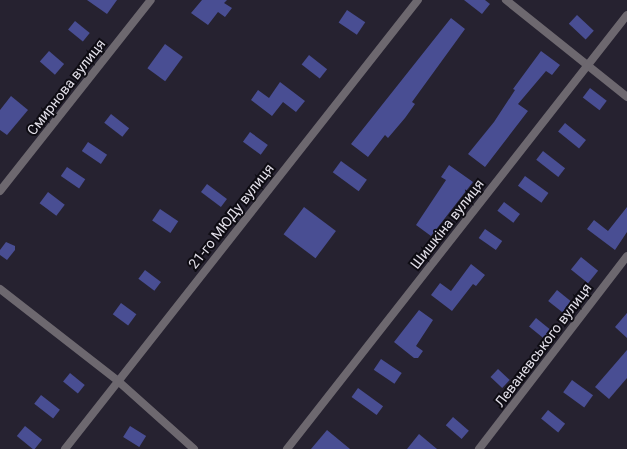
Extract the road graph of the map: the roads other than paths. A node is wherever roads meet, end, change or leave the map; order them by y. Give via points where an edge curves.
1 (151, 0) edge
2 (418, 0) edge
3 (506, 0) edge
4 (627, 15) edge
5 (587, 67) junction
6 (627, 97) edge
7 (0, 191) edge
8 (627, 256) edge
9 (0, 289) edge
10 (118, 381) junction
11 (65, 449) edge
12 (194, 449) edge
13 (287, 449) edge
14 (479, 449) edge

1 - 7 street, Смирнова вулиця
2 - 10 street, 21-го МЮДу вулиця
3 - 5 street
4 - 5 street, Шишкіна вулиця
5 - 6 street
5 - 13 street, Шишкіна вулиця
8 - 14 street, Леваневського вулиця
9 - 10 street
10 - 11 street, 21-го МЮДу вулиця
10 - 12 street

